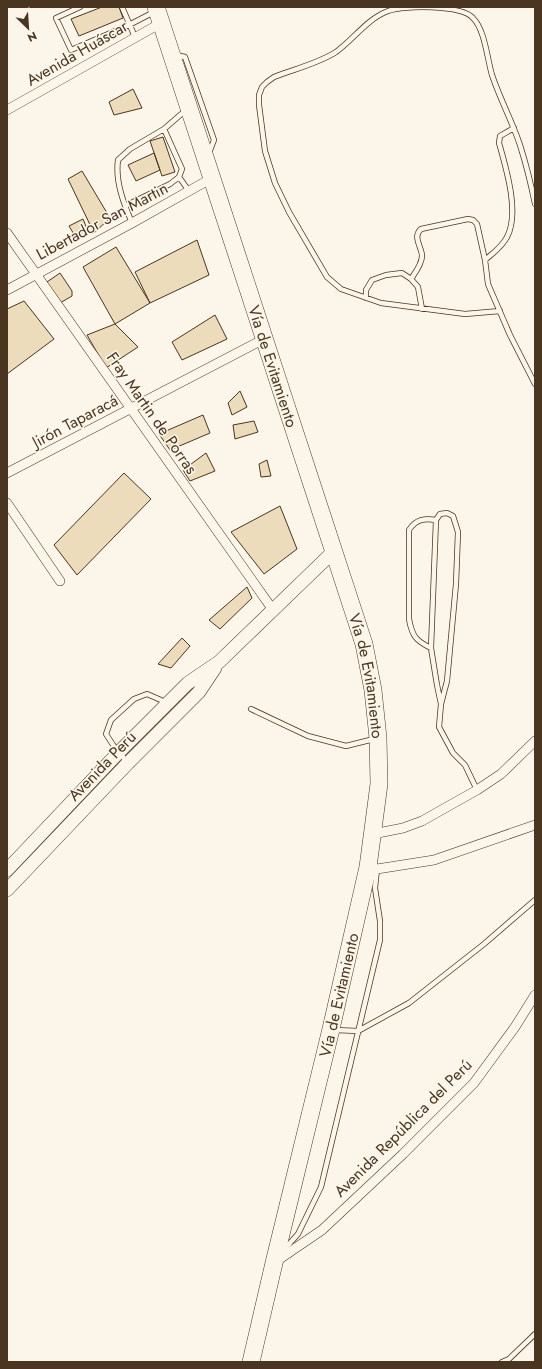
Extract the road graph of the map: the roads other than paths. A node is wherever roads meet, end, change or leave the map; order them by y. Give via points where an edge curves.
1 (80, 7) edge
2 (122, 7) edge
3 (158, 13) edge
4 (129, 24) junction
5 (135, 38) junction
6 (171, 54) junction
7 (189, 108) junction
8 (7, 110) edge
9 (514, 128) junction
10 (164, 129) junction
11 (206, 160) junction
12 (179, 178) junction
13 (212, 178) junction
14 (189, 191) junction
15 (535, 204) edge
16 (125, 206) junction
17 (132, 223) junction
18 (7, 233) edge
19 (486, 260) junction
20 (36, 274) junction
21 (411, 279) junction
22 (7, 290) edge
23 (366, 298) junction
24 (422, 309) junction
25 (500, 311) junction
26 (264, 339) junction
27 (535, 384) edge
28 (131, 409) junction
29 (7, 473) edge
30 (7, 503) edge
31 (436, 520) junction
32 (333, 552) junction
33 (60, 582) dead end
34 (273, 610) junction
35 (431, 648) junction
36 (218, 662) junction
37 (441, 704) junction
38 (166, 705) junction
39 (251, 710) dead end
40 (175, 716) junction
41 (378, 738) junction
42 (535, 741) edge
43 (119, 752) junction
44 (128, 763) junction
45 (478, 790) junction
46 (535, 825) edge
47 (373, 834) junction
48 (373, 868) junction
49 (7, 870) edge
50 (7, 890) edge
51 (535, 900) edge
52 (535, 996) edge
53 (331, 1029) junction
54 (358, 1031) junction
55 (274, 1263) junction
56 (535, 1334) edge
57 (251, 1362) edge
58 (502, 1362) edge

1 - 4 lane via 56,18 71,50
2 - 4 lane
3 - 4 lane
3 - 5 street, Avenida Huáscar
3 - 6 highway, Vía de Evitamiento
4 - 5 lane
5 - 8 street, Avenida Huáscar
6 - 7 highway, Vía de Evitamiento
6 - 11 lane via 185,57 214,140
7 - 10 lane
7 - 11 highway, Vía de Evitamiento
9 - 15 lane
9 - 19 lane via 500,136 499,142 511,188 512,220 500,247
9 - 23 lane via 491,73 479,26 468,13 456,9 401,7 386,12 336,52 274,77 262,87 259,105 265,151 275,183 289,212 326,277 341,289
10 - 12 lane via 182,169
10 - 16 lane via 118,160 116,172
11 - 13 highway, Vía de Evitamiento
12 - 14 lane
12 - 16 lane
13 - 14 street, Libertador San Martin
13 - 26 highway, Vía de Evitamiento
14 - 17 street, Libertador San Martin
16 - 17 lane
17 - 20 street, Libertador San Martin
18 - 20 street, Fray Martin de Porras
19 - 21 lane via 477,224 473,220 421,229 417,237 422,256
19 - 25 lane via 488,284
20 - 22 street, Libertador San Martin
20 - 28 street, Fray Martin de Porras
21 - 23 lane via 402,273 386,274 372,280 366,290
21 - 24 lane via 418,287
23 - 24 lane via 381,303
24 - 25 lane via 465,314
25 - 27 lane
26 - 28 street, Jirón Taparacá
26 - 32 highway, Vía de Evitamiento
28 - 29 street, Jirón Taparacá
28 - 34 street, Fray Martin de Porras
30 - 33 street
31 - 35 lane
31 - 35 lane via 425,518 413,524 409,530 411,631 416,639
31 - 37 lane via 440,514 447,513 453,516 458,532 456,584 447,674
32 - 34 main road, Avenida Perú
32 - 41 highway, Vía de Evitamiento via 364,644 374,690
34 - 36 main road, Avenida Perú
35 - 37 lane
36 - 38 main road, Avenida Perú via 188,683
36 - 40 main road, Avenida Perú via 199,692
37 - 45 lane via 440,726 452,753 465,765
38 - 40 lane
38 - 43 main road, Avenida Perú
38 - 43 lane via 147,694 134,699 111,720 106,734
39 - 41 lane via 308,736 346,746
40 - 44 main road, Avenida Perú
41 - 47 highway, Vía de Evitamiento via 379,784
42 - 45 street via 501,774
43 - 44 lane
43 - 49 main road, Avenida Perú
44 - 50 main road, Avenida Perú
45 - 47 street via 422,821
46 - 48 street via 434,860
47 - 48 highway, Vía de Evitamiento
48 - 53 highway, Vía de Evitamiento
48 - 54 lane via 380,940
51 - 54 lane via 409,1003
52 - 55 street, Avenida República del Perú via 474,1083 322,1230
53 - 54 lane
53 - 55 highway, Vía de Evitamiento
54 - 55 lane via 321,1187 298,1234
55 - 57 highway, Vía de Evitamiento
56 - 58 lane via 509,1359

